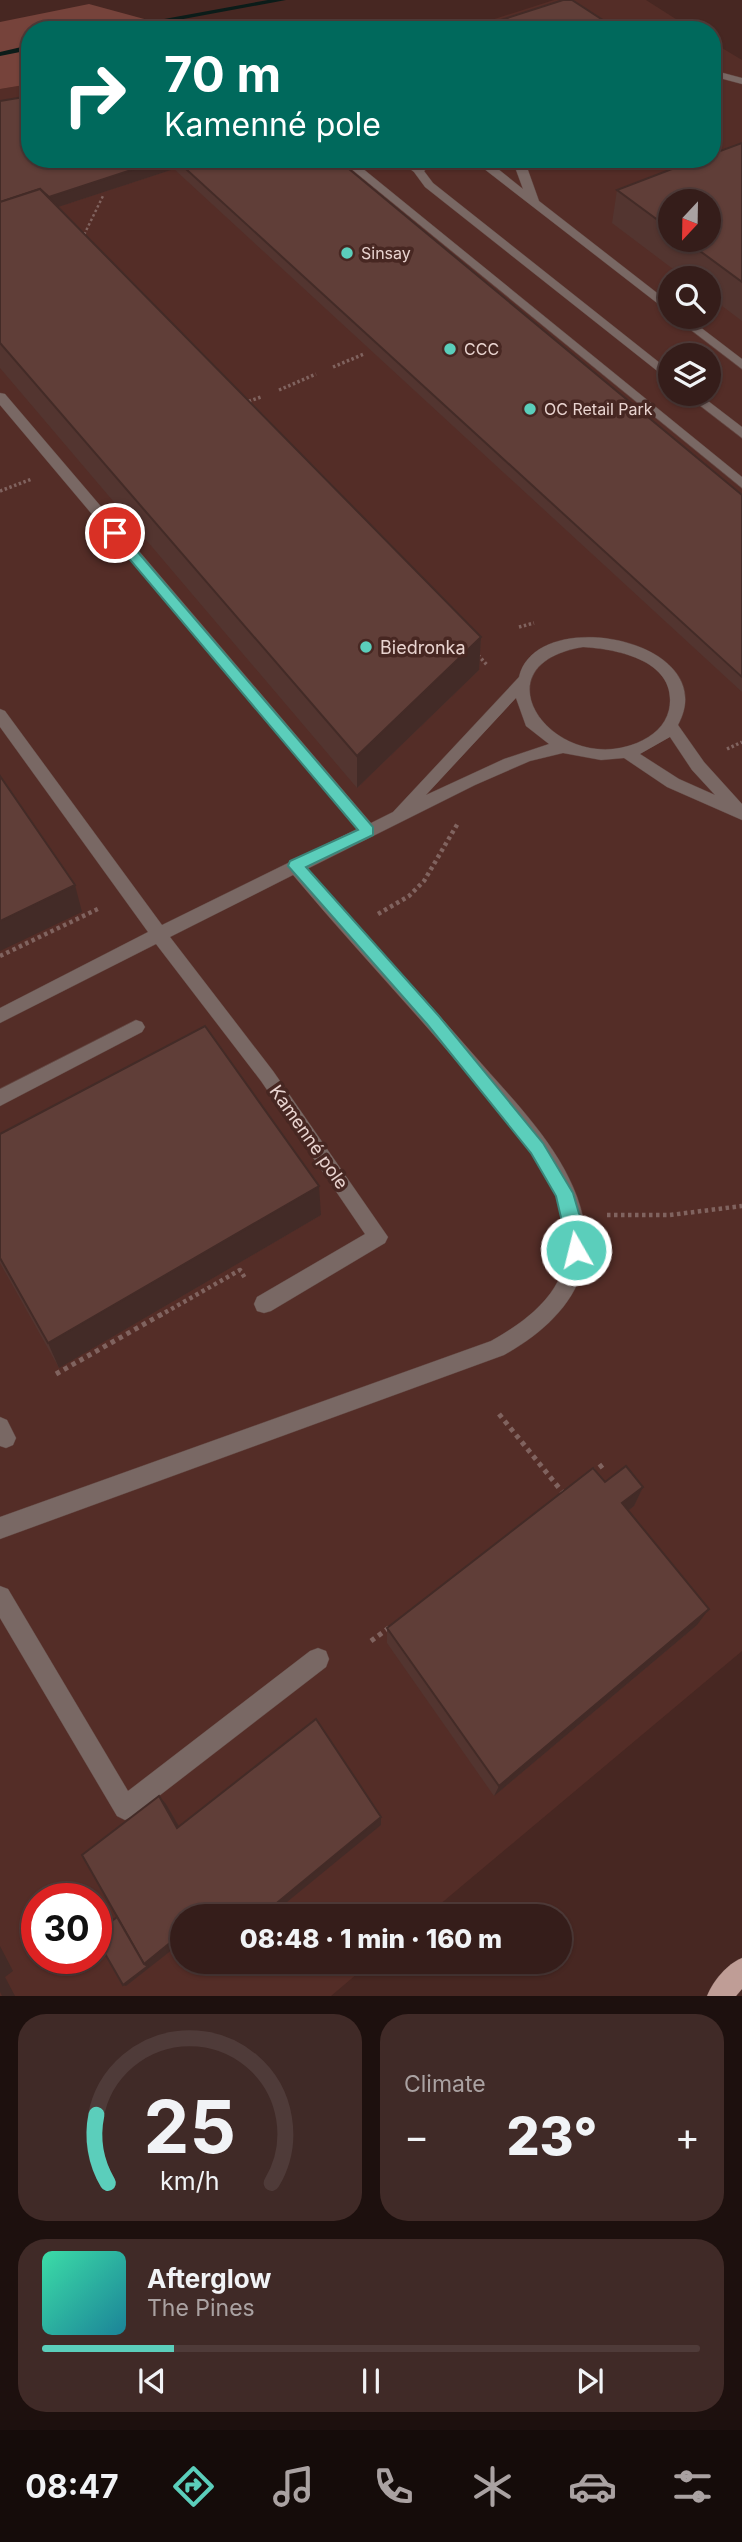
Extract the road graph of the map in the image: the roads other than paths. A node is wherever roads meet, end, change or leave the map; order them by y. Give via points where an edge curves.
1 (721, 75) edge
2 (742, 80) edge
3 (355, 168) edge
4 (415, 168) edge
5 (421, 168) edge
6 (490, 168) edge
7 (521, 168) edge
8 (418, 170) junction
9 (534, 203) junction
10 (658, 300) edge
11 (696, 329) edge
12 (742, 365) edge
13 (658, 367) edge
14 (0, 397) edge
15 (706, 406) edge
16 (742, 434) edge
17 (742, 484) edge
18 (523, 681) junction
19 (0, 715) edge
20 (671, 727) junction
21 (566, 746) junction
22 (626, 752) junction
23 (742, 814) edge
24 (394, 819) junction
25 (368, 831) junction
26 (296, 866) junction
27 (159, 933) junction
28 (0, 1016) edge
29 (136, 1027) dead end
30 (0, 1098) edge
31 (264, 1304) road end
32 (0, 1528) edge
33 (0, 1597) edge
34 (318, 1659) dead end
35 (742, 1970) edge
36 (719, 1996) edge

1 - 2 street
3 - 17 street
4 - 8 street
5 - 8 street
6 - 9 street
7 - 9 street
8 - 13 street via 429,185
9 - 10 street
11 - 12 street
14 - 25 street
15 - 16 street
18 - 20 street via 531,666 550,650 577,642 607,641 642,652 668,673 680,700
18 - 21 street via 523,706 538,729
18 - 24 street
19 - 27 street, Kamenné pole
20 - 22 street via 653,743
20 - 23 street
21 - 22 street via 595,754
21 - 24 street via 504,765
22 - 23 street via 673,783
24 - 25 street
25 - 26 street
26 - 27 street
26 - 32 street via 495,1093 550,1167 571,1214 576,1250 568,1282 544,1319 497,1348
27 - 28 street
27 - 31 street, Kamenné pole via 267,1076 378,1237
29 - 30 street
33 - 34 street via 125,1808
35 - 36 main road

